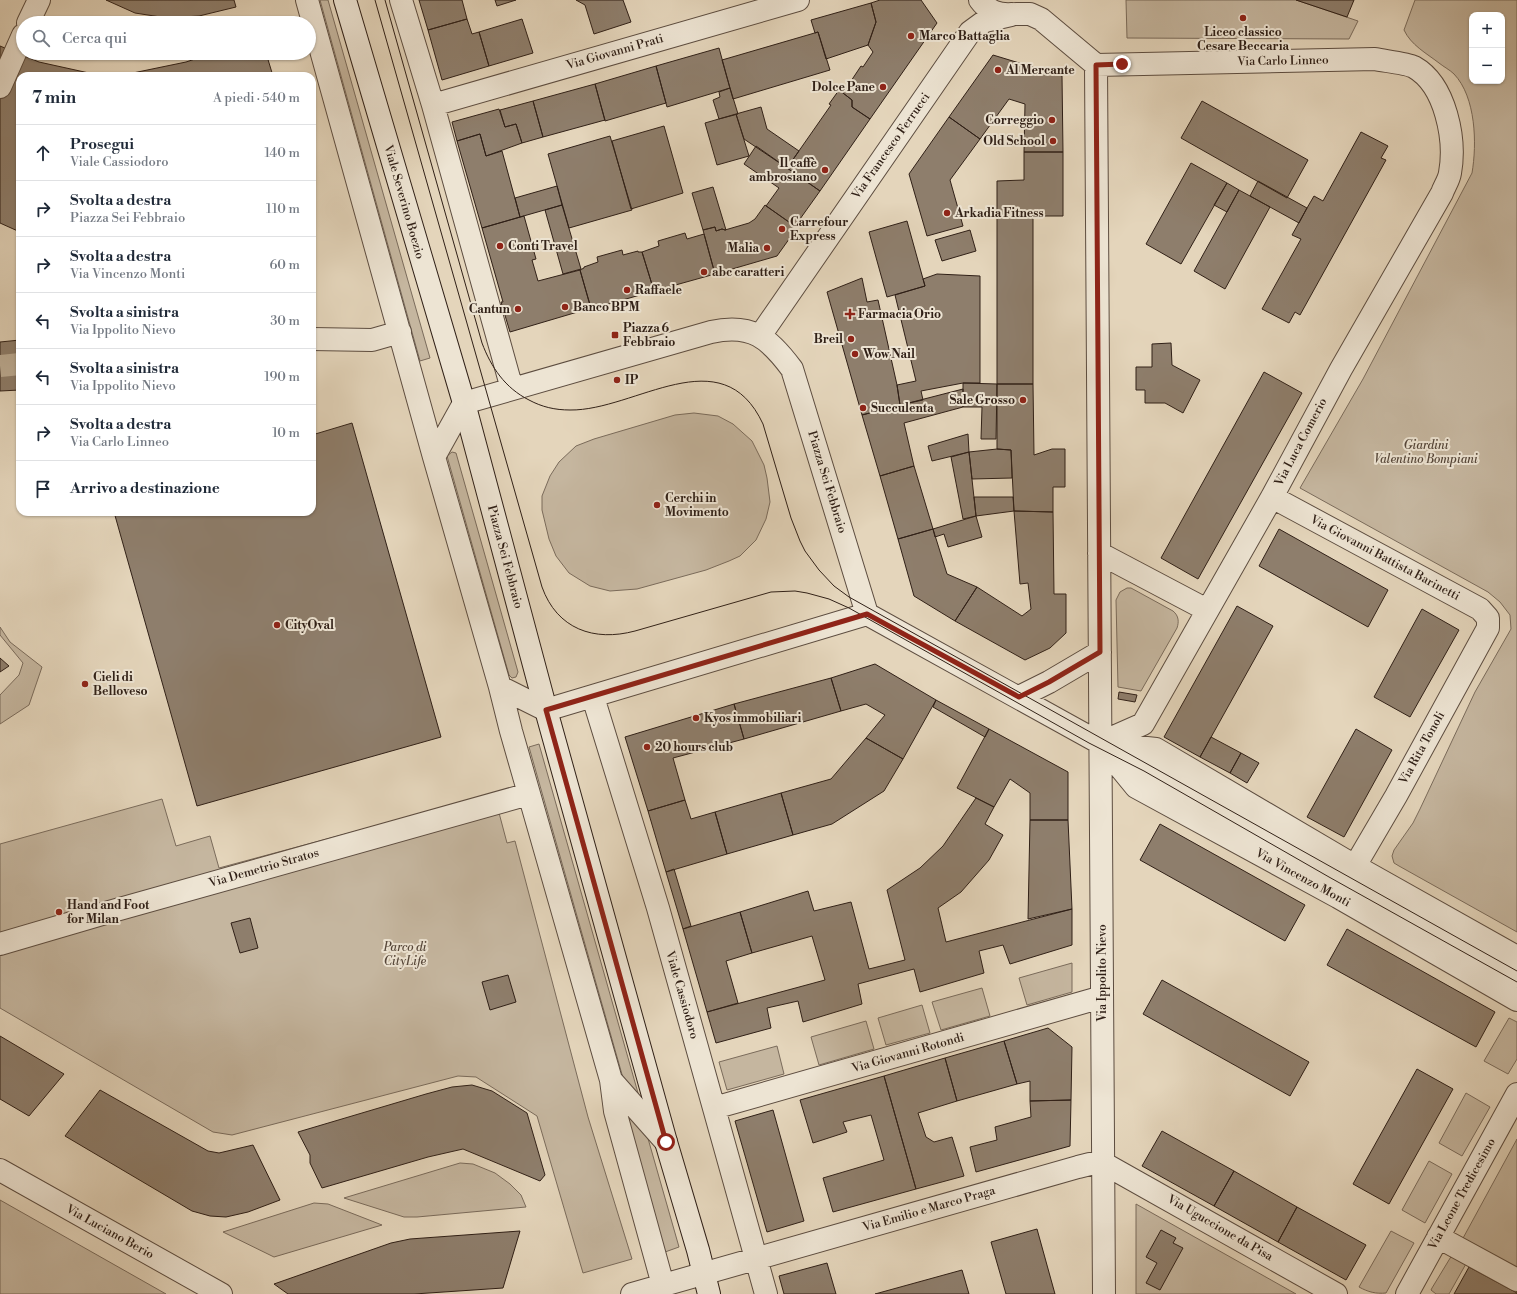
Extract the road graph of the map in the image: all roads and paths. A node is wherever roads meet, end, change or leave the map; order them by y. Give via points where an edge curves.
1 (39, 0) edge
2 (307, 0) edge
3 (345, 0) edge
4 (401, 0) edge
5 (798, 0) edge
6 (980, 0) edge
7 (1035, 0) edge
8 (1013, 14) junction
9 (31, 16) edge
10 (311, 16) edge
11 (316, 32) edge
12 (16, 51) edge
13 (1096, 65) junction
14 (0, 87) edge
15 (433, 105) junction
16 (1446, 111) joint
17 (400, 332) junction
18 (760, 336) junction
19 (316, 338) edge
20 (512, 389) junction
21 (464, 404) junction
22 (434, 457) junction
23 (1272, 497) junction
24 (1099, 553) junction
25 (1207, 610) junction
26 (867, 614) junction
27 (1488, 628) joint
28 (1100, 652) junction
29 (500, 687) junction
30 (593, 697) junction
31 (1019, 697) junction
32 (546, 710) junction
33 (1100, 743) junction
34 (529, 794) junction
35 (1355, 866) junction
36 (0, 944) edge
37 (1517, 957) edge
38 (1517, 976) edge
39 (1102, 998) junction
40 (1517, 1000) edge
41 (611, 1080) junction
42 (1517, 1094) edge
43 (714, 1108) junction
44 (666, 1142) junction
45 (1103, 1163) junction
46 (0, 1170) edge
47 (1438, 1237) junction
48 (756, 1258) junction
49 (704, 1273) junction
50 (1517, 1280) edge
51 (663, 1285) junction
52 (221, 1294) edge
53 (632, 1294) edge
54 (710, 1294) edge
55 (766, 1294) edge
56 (1104, 1294) edge
57 (1336, 1294) edge
58 (1407, 1294) edge

1 - 9 street
2 - 10 street
3 - 21 street, Viale Severino Boezio
4 - 15 street
5 - 15 street, Via Giovanni Prati
6 - 8 street, Via Francesco Ferrucci via 995,12
7 - 8 street, Via Francesco Ferrucci via 1026,9
8 - 13 street, Via Francesco Ferrucci via 1030,14 1041,19
8 - 18 street, Via Francesco Ferrucci via 985,21 970,32
11 - 17 street
12 - 14 street
13 - 16 street, Via Carlo Linneo via 1374,59 1413,67 1438,93
13 - 24 street, Via Ippolito Nievo
15 - 20 street
16 - 23 street, Via Luca Comerio via 1452,152 1450,174 1442,193 1345,362
17 - 19 street via 372,340
17 - 22 street
18 - 20 street, Piazza Sei Febbraio via 750,331 726,329
18 - 26 street, Piazza Sei Febbraio via 781,354 792,369
20 - 21 street, Piazza Sei Febbraio
21 - 22 street
21 - 32 street, Piazza Sei Febbraio
22 - 29 street
23 - 25 street, Via Luca Comerio
23 - 27 street, Via Giovanni Battista Barinetti via 1480,609 1488,618
24 - 25 street
24 - 28 street, Via Ippolito Nievo
25 - 33 street, Via Luca Comerio via 1143,724
26 - 30 street
26 - 31 street, Via Vincenzo Monti
27 - 35 street, Via Rita Tonoli
28 - 31 street
28 - 33 street, Via Ippolito Nievo
29 - 32 street
29 - 34 street
30 - 32 street
30 - 43 street, Viale Cassiodoro via 656,901
31 - 33 street, Via Vincenzo Monti
32 - 44 street
33 - 35 street, Via Vincenzo Monti via 1156,749
33 - 38 street
33 - 39 street, Via Ippolito Nievo
33 - 40 street, Via Vincenzo Monti via 1136,787 1338,897
34 - 36 street, Via Demetrio Stratos
34 - 41 street
35 - 37 street, Via Vincenzo Monti
39 - 43 street, Via Giovanni Rotondi
39 - 45 street, Via Ippolito Nievo
41 - 44 street
41 - 51 street via 615,1111
42 - 47 street, Via Leone Tredicesimo
43 - 48 street, Viale Cassiodoro
44 - 49 street
45 - 48 street, Via Emilio e Marco Praga via 1078,1167
45 - 56 street, Via Ippolito Nievo
45 - 57 street, Via Uguccione da Pisa
46 - 52 street, Via Luciano Berio
47 - 50 street
47 - 58 street, Via Leone Tredicesimo
48 - 49 street, Via Emilio e Marco Praga
48 - 55 street, Viale Cassiodoro
49 - 51 street, Via Emilio e Marco Praga
49 - 54 street
51 - 53 street, Via Emilio e Marco Praga

